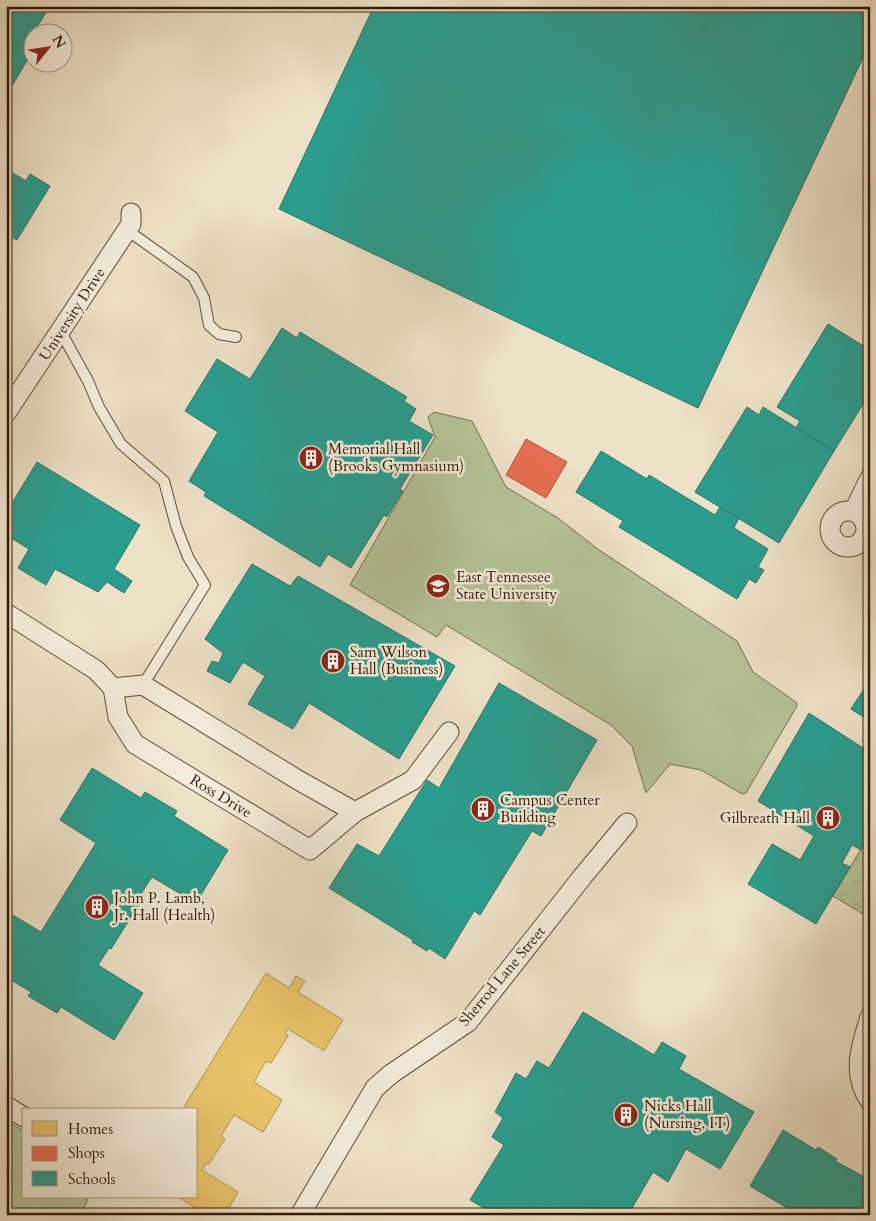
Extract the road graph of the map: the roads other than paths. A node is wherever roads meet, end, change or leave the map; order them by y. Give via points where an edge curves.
1 (129, 221) joint
2 (60, 332) junction
3 (236, 337) dead end
4 (12, 394) edge
5 (6, 413) edge
6 (870, 478) edge
7 (861, 502) edge
8 (6, 613) edge
9 (143, 686) junction
10 (112, 688) junction
11 (449, 732) dead end
12 (355, 812) junction
13 (627, 823) dead end
14 (870, 1017) edge
15 (870, 1101) edge
16 (6, 1106) edge
17 (22, 1116) edge
18 (300, 1215) edge

1 - 2 street, University Drive
1 - 3 lane via 193,277 204,298 209,325 219,334
2 - 4 street, University Drive
2 - 9 lane via 121,444 164,481 188,557 205,584
4 - 5 street, University Drive
6 - 7 street
7 - 7 street via 861,515 867,530 865,538 859,544 844,547 832,537 832,521 834,516
8 - 10 street via 96,670
9 - 10 street
9 - 12 street
10 - 12 street, Ross Drive via 118,717 135,744 310,850
11 - 12 street, Ross Drive via 413,780
13 - 18 street, Sherrod Lane Street via 468,1022 374,1088
14 - 15 street via 858,1065 863,1091
16 - 17 street

